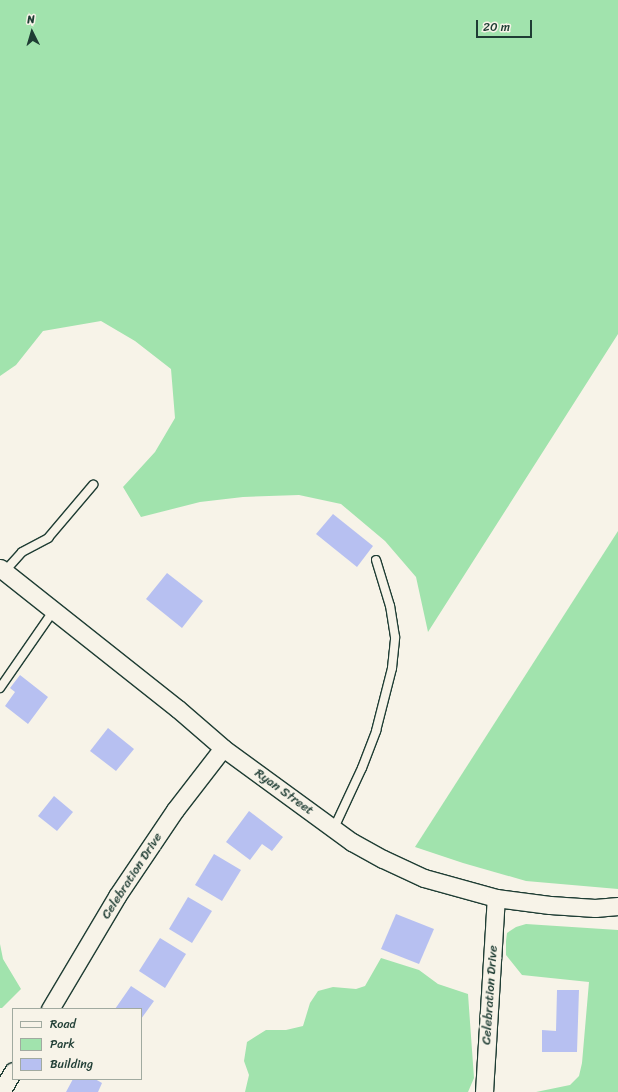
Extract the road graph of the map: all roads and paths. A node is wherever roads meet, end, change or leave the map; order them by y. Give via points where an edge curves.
1 (93, 485) dead end
2 (376, 560) dead end
3 (2, 570) edge
4 (54, 610) junction
5 (0, 688) edge
6 (224, 748) junction
7 (334, 828) junction
8 (496, 898) junction
9 (618, 906) edge
10 (51, 1008) edge
11 (12, 1073) edge
12 (0, 1092) edge
13 (484, 1092) edge

1 - 3 lane via 48,538 22,552
2 - 7 lane via 390,606 395,637 392,668 376,731
3 - 4 street, Ryan Street
4 - 5 lane
4 - 6 street, Ryan Street
6 - 7 street, Ryan Street
6 - 10 street, Celebration Drive via 175,810 121,890
7 - 8 street, Ryan Street via 384,859 424,878
8 - 9 street, Ryan Street via 595,908
8 - 13 street, Celebration Drive
11 - 12 street

